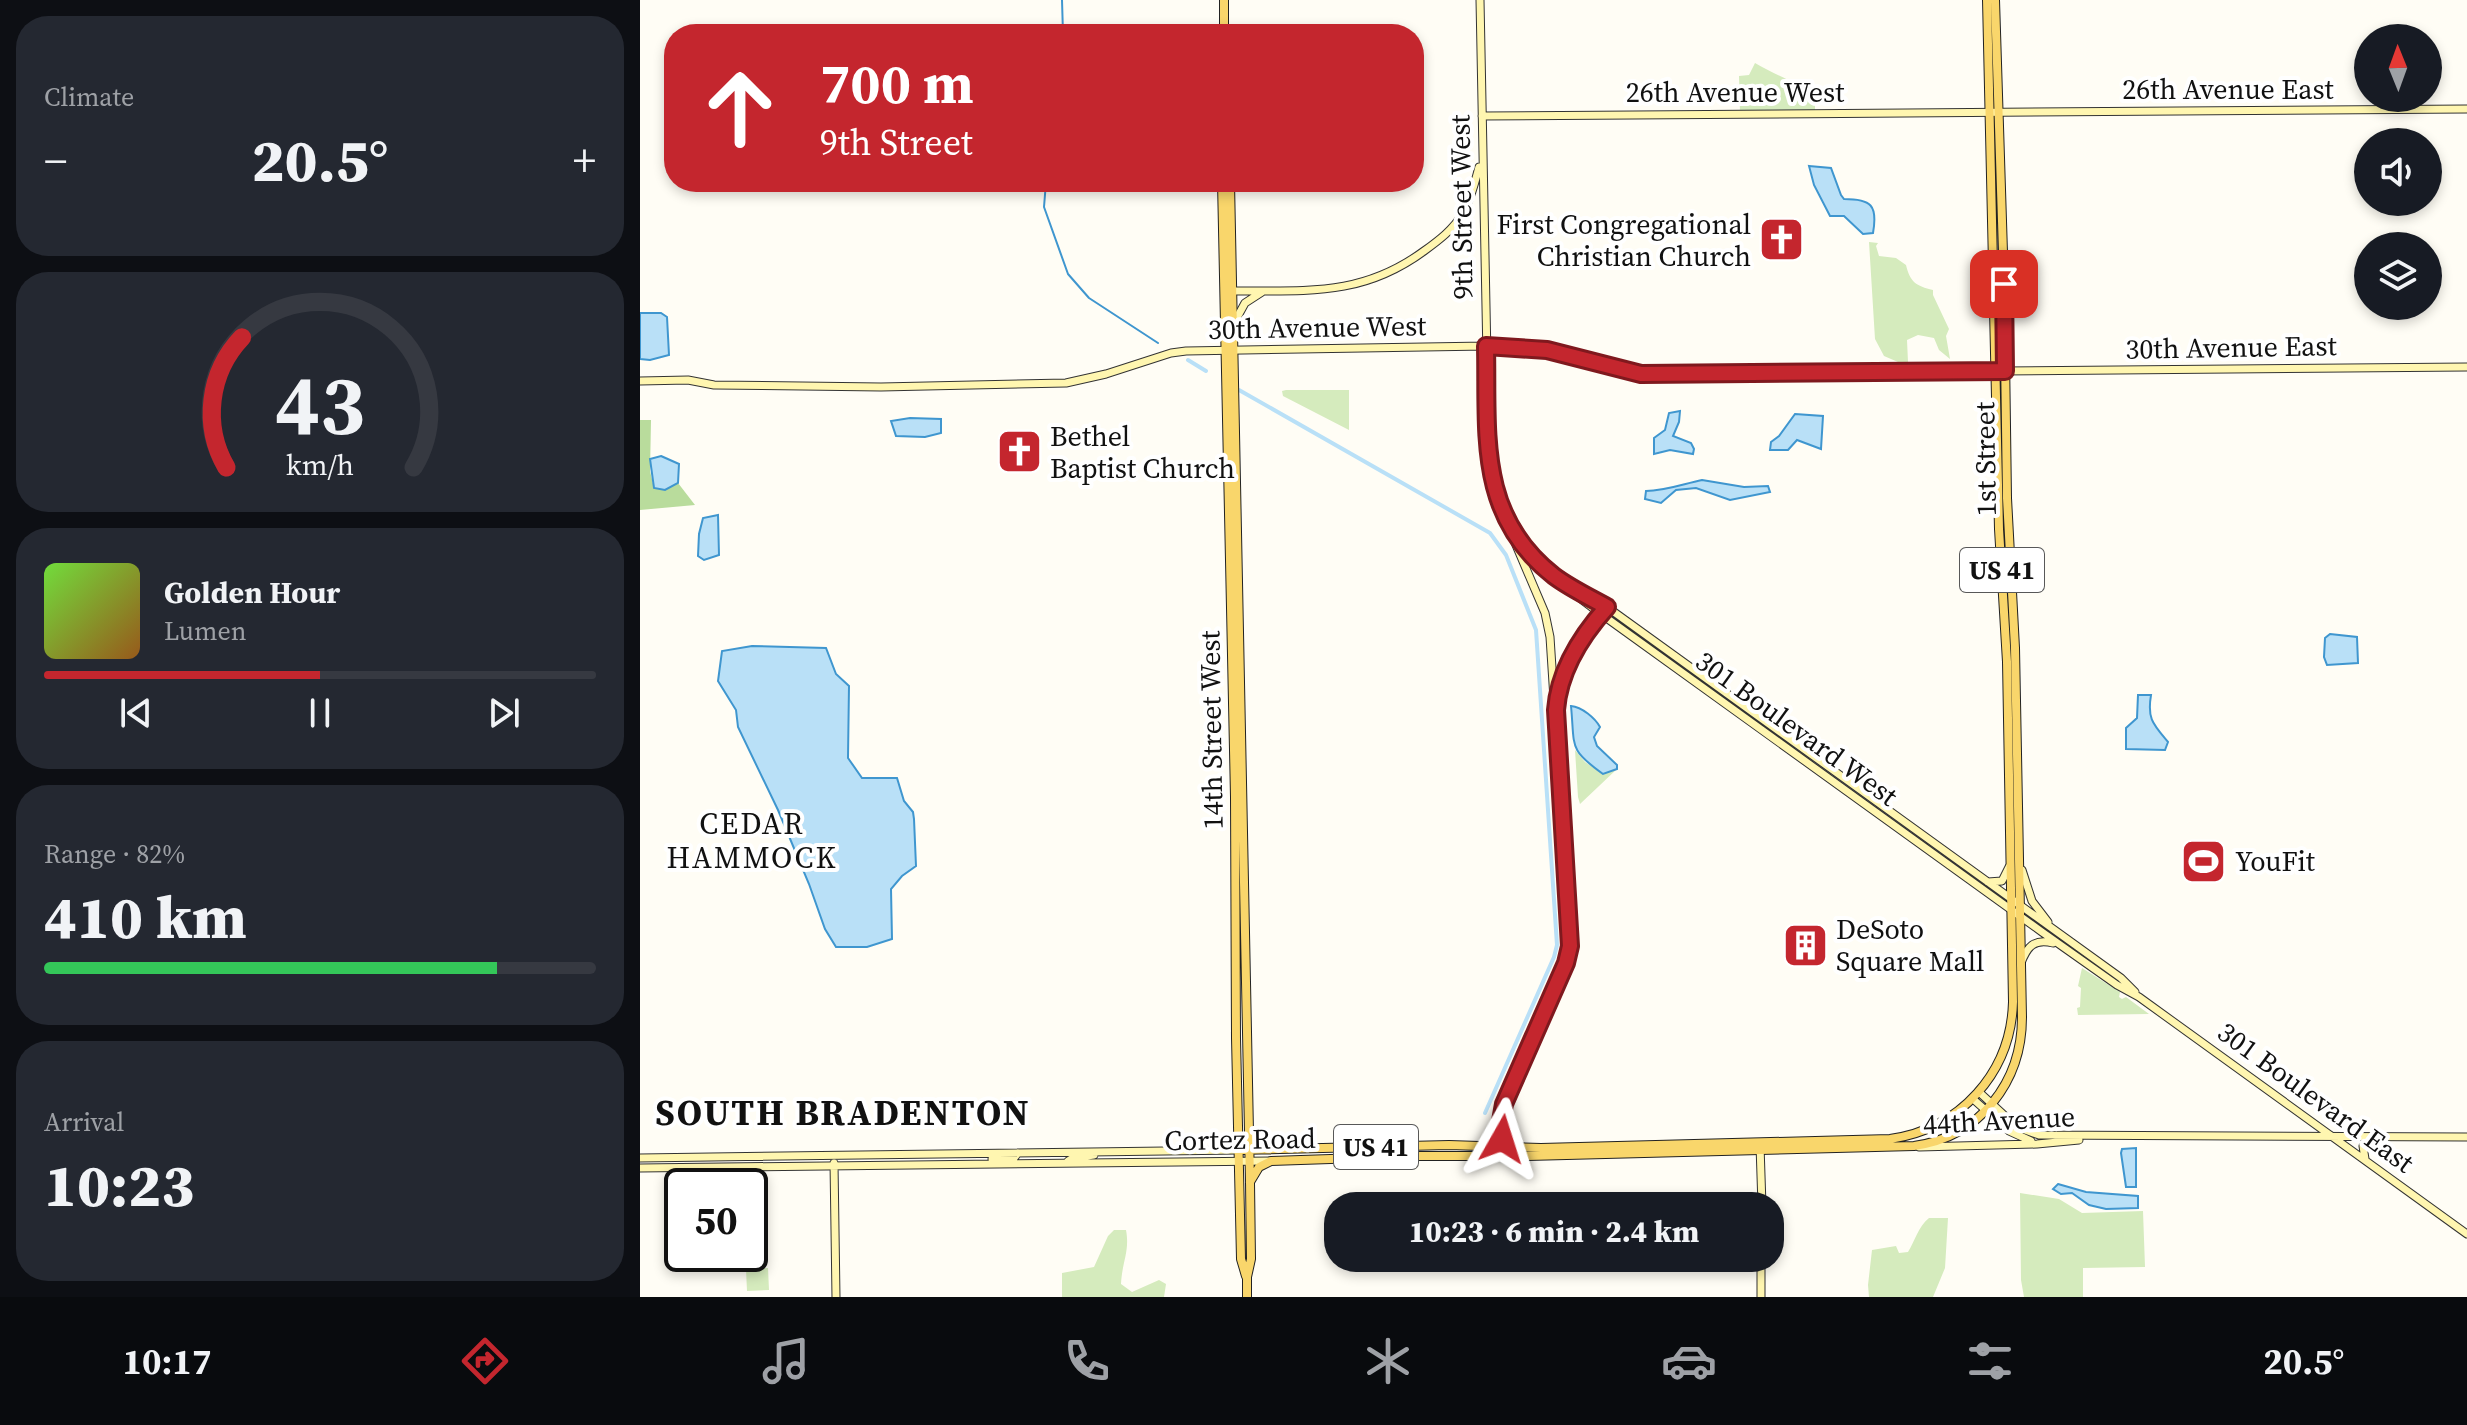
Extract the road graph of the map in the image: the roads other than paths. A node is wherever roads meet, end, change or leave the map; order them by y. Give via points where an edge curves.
1 (1224, 0) edge
2 (1480, 0) edge
3 (1993, 2) edge
4 (1224, 24) edge
5 (2467, 109) edge
6 (1993, 113) junction
7 (1482, 116) junction
8 (1482, 157) junction
9 (1992, 186) junction
10 (1223, 192) edge
11 (1230, 192) edge
12 (1467, 203) junction
13 (1483, 204) junction
14 (1462, 215) junction
15 (2002, 240) junction
16 (1994, 247) junction
17 (1229, 291) junction
18 (1266, 291) junction
19 (2004, 307) junction
20 (1234, 325) junction
21 (1486, 346) junction
22 (1230, 349) junction
23 (2467, 367) edge
24 (2001, 371) junction
25 (640, 381) edge
26 (1999, 499) junction
27 (1505, 516) junction
28 (2010, 561) junction
29 (1604, 610) junction
30 (2010, 624) junction
31 (1556, 710) junction
32 (2014, 852) junction
33 (1988, 882) junction
34 (2015, 908) junction
35 (2057, 933) junction
36 (2064, 948) junction
37 (2021, 965) junction
38 (2139, 997) junction
39 (1237, 1015) junction
40 (2017, 1017) junction
41 (1247, 1059) junction
42 (1976, 1096) junction
43 (1989, 1107) junction
44 (2306, 1117) junction
45 (2000, 1123) junction
46 (2092, 1137) junction
47 (2296, 1137) junction
48 (2333, 1137) junction
49 (2374, 1137) junction
50 (2467, 1137) edge
51 (2046, 1143) junction
52 (2008, 1145) junction
53 (1760, 1146) junction
54 (1909, 1146) junction
55 (1239, 1150) junction
56 (1249, 1150) junction
57 (1502, 1151) junction
58 (1071, 1152) junction
59 (1101, 1152) junction
60 (1018, 1153) junction
61 (834, 1155) junction
62 (699, 1157) junction
63 (717, 1157) junction
64 (640, 1158) edge
65 (2365, 1159) junction
66 (1271, 1161) junction
67 (1026, 1162) junction
68 (1245, 1162) junction
69 (1067, 1163) junction
70 (954, 1164) junction
71 (834, 1166) junction
72 (640, 1168) edge
73 (664, 1168) edge
74 (696, 1168) joint
75 (1250, 1182) junction
76 (1762, 1192) edge
77 (2467, 1234) edge
78 (1761, 1272) edge
79 (1247, 1277) junction
80 (836, 1297) edge
81 (1247, 1297) edge
82 (1761, 1297) edge

1 - 4 main road
2 - 7 main road, 9th Street West
3 - 6 main road, 1st Street / US 41
5 - 6 main road, 26th Avenue East
6 - 7 main road, 26th Avenue West
6 - 9 main road, 1st Street / US 41
6 - 15 main road, 1st Street / US 41
7 - 8 main road, 9th Street West
8 - 12 main road
8 - 13 main road, 9th Street West
9 - 15 main road
9 - 16 main road, 1st Street / US 41
10 - 17 main road, 14th Street West
11 - 17 main road, 14th Street West
12 - 13 main road
12 - 14 main road
13 - 14 main road
13 - 21 main road, 9th Street West
14 - 18 main road via 1440,240 1381,277 1338,288
15 - 19 main road, 1st Street / US 41
16 - 19 main road
16 - 24 main road, 1st Street / US 41
17 - 18 main road
17 - 20 main road, 14th Street West
17 - 22 main road, 14th Street West
18 - 20 main road via 1245,303
19 - 24 main road, 1st Street / US 41
20 - 22 main road, 14th Street West
21 - 22 main road, 30th Avenue West
21 - 24 main road, 30th Avenue West via 1547,350 1641,374
21 - 27 main road, 9th Street West via 1490,469
22 - 25 main road, 30th Avenue West via 1171,353 1066,383 866,387
22 - 39 main road, 14th Street West
22 - 41 main road, 14th Street West
23 - 24 main road, 30th Avenue East
24 - 26 main road, 1st Street / US 41
24 - 28 main road, 1st Street / US 41
26 - 28 main road
26 - 30 main road, 1st Street / US 41
27 - 29 main road, 301 Boulevard West via 1527,550
27 - 31 main road, 9th Street West via 1548,625
28 - 30 main road, 1st Street / US 41
29 - 31 main road via 1568,663
29 - 33 main road, 301 Boulevard West
29 - 34 main road, 301 Boulevard West
30 - 32 main road, 1st Street / US 41
30 - 32 main road, 1st Street / US 41 via 2016,693
31 - 57 main road, 9th Street West via 1570,946 1504,1104
32 - 33 main road via 2005,878
32 - 34 main road, 1st Street / US 41
32 - 35 main road via 2032,901
33 - 34 main road, 301 Boulevard West
34 - 35 main road, 301 Boulevard East
34 - 36 main road, 301 Boulevard East
34 - 37 main road, US 41
34 - 40 main road, US 41
35 - 38 main road, 301 Boulevard East
36 - 37 main road via 2036,942
36 - 38 main road, 301 Boulevard East
37 - 40 main road, US 41
38 - 44 main road, 301 Boulevard East
39 - 41 main road via 1241,1054
39 - 55 main road, 14th Street West
40 - 42 main road, Cortez Road / US 41 via 2002,1057
40 - 43 main road, Cortez Road / US 41 via 2021,1036 2012,1072
41 - 56 main road, 14th Street West
42 - 43 main road
42 - 53 main road, Cortez Road / US 41 via 1941,1123 1898,1138
43 - 45 main road
43 - 46 main road via 2029,1133
43 - 54 main road, Cortez Road / US 41 via 1950,1136
44 - 47 main road via 2307,1129
44 - 48 main road, 301 Boulevard East
45 - 51 main road via 2019,1137
45 - 52 main road
46 - 47 main road
46 - 51 main road, 44th Avenue
47 - 48 main road
48 - 49 main road
48 - 65 main road, 301 Boulevard East
49 - 50 main road
49 - 65 main road via 2363,1146
51 - 52 main road, 44th Avenue
52 - 54 main road, 44th Avenue
53 - 54 main road, Cortez Road / US 41
53 - 57 main road, Cortez Road / US 41
53 - 76 main road
55 - 56 main road, Cortez Road / US 41
55 - 59 main road, Cortez Road
55 - 68 main road, 14th Street West
56 - 57 main road, Cortez Road / US 41 via 1449,1145
56 - 68 main road, 14th Street West
57 - 66 main road, Cortez Road / US 41
58 - 59 main road, Cortez Road
58 - 60 main road, Cortez Road
58 - 67 main road
59 - 69 main road
60 - 61 main road, Cortez Road
60 - 70 main road via 1014,1158
61 - 63 main road, Cortez Road
61 - 71 main road
62 - 63 main road, Cortez Road
62 - 64 main road, Cortez Road
62 - 72 main road via 689,1163
63 - 74 main road
65 - 77 main road, 301 Boulevard East
66 - 68 main road, Cortez Road
66 - 75 main road via 1259,1167
67 - 69 main road, Cortez Road
67 - 70 main road, Cortez Road
68 - 69 main road, Cortez Road
68 - 75 main road, 14th Street West
68 - 79 main road, 14th Street West via 1241,1259
70 - 71 main road, Cortez Road
71 - 74 main road, Cortez Road
71 - 80 main road
72 - 73 main road, Cortez Road
75 - 79 main road, 14th Street West
78 - 82 main road
79 - 81 main road, 14th Street West

